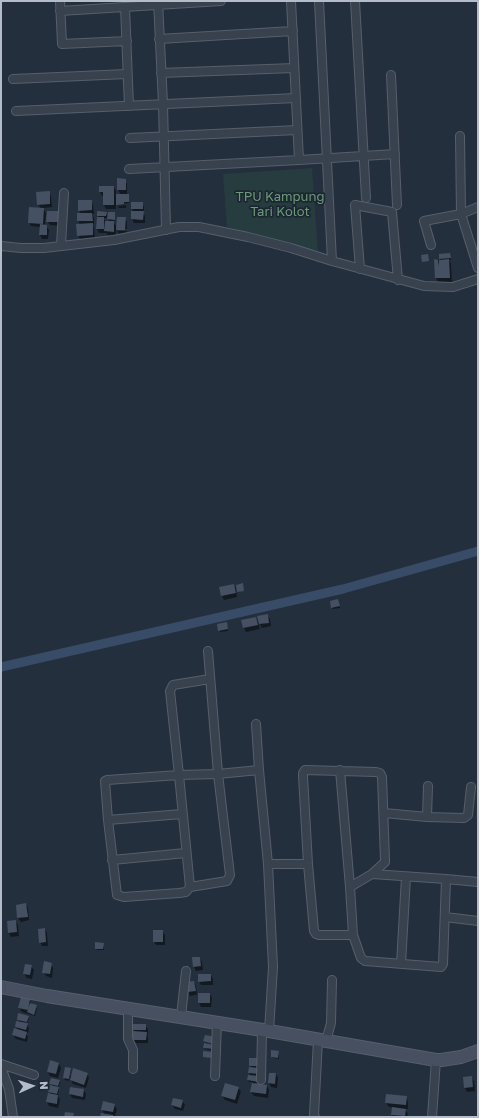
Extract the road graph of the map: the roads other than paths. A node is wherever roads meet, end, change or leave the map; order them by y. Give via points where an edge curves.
1 (60, 1) edge
2 (221, 1) edge
3 (291, 1) edge
4 (319, 1) edge
5 (355, 1) edge
6 (158, 3) edge
7 (125, 7) junction
8 (60, 11) junction
9 (293, 31) junction
10 (159, 39) junction
11 (126, 41) junction
12 (294, 68) junction
13 (161, 73) junction
14 (127, 74) junction
15 (391, 75) dead end
16 (13, 79) dead end
17 (296, 98) junction
18 (162, 104) junction
19 (129, 106) junction
20 (16, 111) dead end
21 (297, 130) junction
22 (164, 136) junction
23 (460, 136) dead end
24 (130, 138) dead end
25 (395, 154) junction
26 (363, 156) junction
27 (326, 159) junction
28 (299, 160) junction
29 (165, 168) junction
30 (129, 169) dead end
31 (64, 193) dead end
32 (366, 198) dead end
33 (397, 205) dead end
34 (478, 207) edge
35 (461, 214) junction
36 (166, 230) junction
37 (61, 245) junction
38 (430, 245) dead end
39 (1, 246) edge
40 (332, 261) junction
41 (478, 268) edge
42 (360, 269) junction
43 (478, 279) edge
44 (398, 280) junction
45 (208, 651) dead end
46 (210, 679) junction
47 (256, 724) dead end
48 (259, 770) junction
49 (340, 770) junction
50 (218, 774) junction
51 (179, 775) junction
52 (428, 786) dead end
53 (471, 787) dead end
54 (384, 813) junction
55 (182, 814) junction
56 (426, 817) junction
57 (108, 820) junction
58 (186, 853) junction
59 (112, 860) junction
60 (268, 864) junction
61 (308, 864) junction
62 (372, 874) junction
63 (406, 877) junction
64 (446, 879) junction
65 (478, 882) edge
66 (190, 887) junction
67 (350, 887) junction
68 (445, 917) junction
69 (478, 921) edge
70 (353, 935) junction
71 (401, 964) junction
72 (186, 971) dead end
73 (332, 980) dead end
74 (1, 987) edge
75 (128, 1008) junction
76 (181, 1016) junction
77 (217, 1022) junction
78 (266, 1030) junction
79 (322, 1040) junction
80 (478, 1051) edge
81 (436, 1060) junction
82 (1, 1064) edge
83 (1, 1068) edge
84 (133, 1069) dead end
85 (34, 1075) dead end
86 (215, 1076) dead end
87 (261, 1080) dead end
88 (1, 1089) edge
89 (9, 1093) junction
90 (14, 1117) edge
91 (315, 1117) edge
92 (432, 1117) edge

1 - 8 street
2 - 6 street
3 - 9 street
4 - 27 street
5 - 26 street
6 - 7 street
6 - 10 street
7 - 8 street
7 - 11 street
8 - 11 street via 62,44
9 - 10 street
9 - 12 street
10 - 13 street
11 - 14 street
12 - 13 street
12 - 17 street
13 - 18 street
14 - 16 street
14 - 19 street
15 - 25 street
17 - 18 street
17 - 21 street
18 - 19 street
18 - 22 street
19 - 20 street
21 - 22 street
21 - 28 street
22 - 24 street
22 - 29 street
23 - 35 street
25 - 26 street
25 - 33 street
26 - 27 street
26 - 32 street
27 - 28 street
27 - 40 street
28 - 29 street
29 - 30 street
29 - 36 street
31 - 37 street
34 - 35 street
35 - 38 street via 424,221
35 - 41 street
36 - 37 street via 114,240
36 - 40 street via 190,227 213,230 291,248
37 - 39 street via 36,248
40 - 42 street
42 - 44 street
42 - 44 street via 355,205 392,212
43 - 44 street via 450,287 424,286
45 - 46 street
46 - 50 street
46 - 51 street via 173,684 170,691
47 - 48 street
48 - 50 street
48 - 60 street
49 - 54 street via 380,773
49 - 61 street via 305,770 303,773
49 - 67 street
50 - 51 street
50 - 66 street via 230,875 227,881
51 - 55 street
51 - 57 street via 106,780 104,783
52 - 56 street
53 - 56 street via 468,815 464,818
54 - 56 street
54 - 62 street via 386,860
55 - 57 street
55 - 58 street
57 - 59 street
58 - 59 street
58 - 66 street
59 - 66 street via 116,894 121,897 186,892
60 - 61 street
60 - 78 street via 273,967
61 - 70 street via 314,931 319,935
62 - 63 street
62 - 67 street
63 - 64 street
63 - 71 street
64 - 65 street
64 - 68 street
67 - 70 street
68 - 69 street
68 - 71 street via 443,964
70 - 71 street via 361,958 365,961
72 - 76 street
73 - 79 street via 331,1023
74 - 75 street
75 - 76 street
75 - 84 street via 128,1039 133,1050
76 - 77 street
77 - 78 street
77 - 86 street
78 - 79 street
78 - 87 street
79 - 81 street
79 - 91 street
80 - 81 street via 461,1057
81 - 92 street
82 - 85 street
83 - 89 street
88 - 89 street
89 - 90 street

